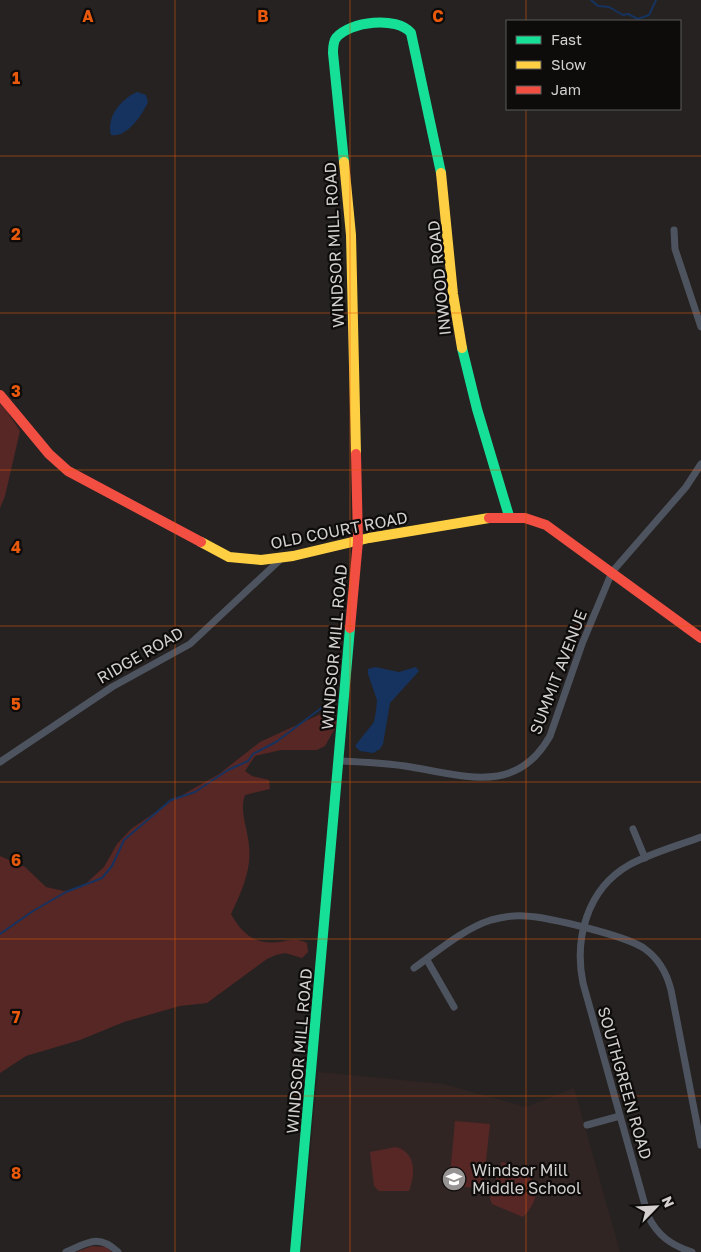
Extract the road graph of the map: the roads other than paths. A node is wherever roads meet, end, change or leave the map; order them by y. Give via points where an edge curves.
1 (411, 33) joint
2 (674, 230) dead end
3 (701, 327) edge
4 (0, 395) edge
5 (701, 464) edge
6 (509, 516) junction
7 (358, 541) junction
8 (282, 557) junction
9 (612, 572) junction
10 (701, 638) edge
11 (339, 761) junction
12 (0, 762) edge
13 (633, 829) dead end
14 (701, 837) edge
15 (645, 858) junction
16 (582, 928) junction
17 (426, 960) junction
18 (414, 968) dead end
19 (454, 1008) dead end
20 (620, 1116) junction
21 (587, 1125) dead end
22 (701, 1145) edge
23 (66, 1252) edge
24 (118, 1252) edge
25 (295, 1252) edge
26 (692, 1252) edge

1 - 6 main road, INWOOD ROAD via 442,176 461,344
1 - 7 main road, WINDSOR MILL ROAD via 399,22 382,22 344,33 337,37 333,46 351,235
2 - 3 street via 675,249
4 - 8 main road, OLD COURT ROAD via 46,453 82,480 220,554 248,561
5 - 9 street, SUMMIT AVENUE via 686,487
6 - 7 main road, OLD COURT ROAD
6 - 9 main road, OLD COURT ROAD via 541,522
7 - 8 main road, OLD COURT ROAD
7 - 11 main road, WINDSOR MILL ROAD
8 - 12 street, RIDGE ROAD via 190,644 112,687
9 - 10 main road, OLD COURT ROAD
9 - 11 street, SUMMIT AVENUE via 582,644 550,736 527,764 505,775 482,778 410,766
11 - 25 main road, WINDSOR MILL ROAD
13 - 15 street
14 - 15 street, SOUTHGREEN ROAD
15 - 16 street, SOUTHGREEN ROAD via 629,865 608,883 593,903
16 - 17 street via 525,916 493,919 467,931
16 - 20 street, SOUTHGREEN ROAD via 580,969
16 - 22 street via 646,949 663,969 672,990
17 - 18 street
17 - 19 street
20 - 21 street
20 - 26 street, SOUTHGREEN ROAD via 653,1225 669,1242
23 - 24 street via 95,1240 106,1242

